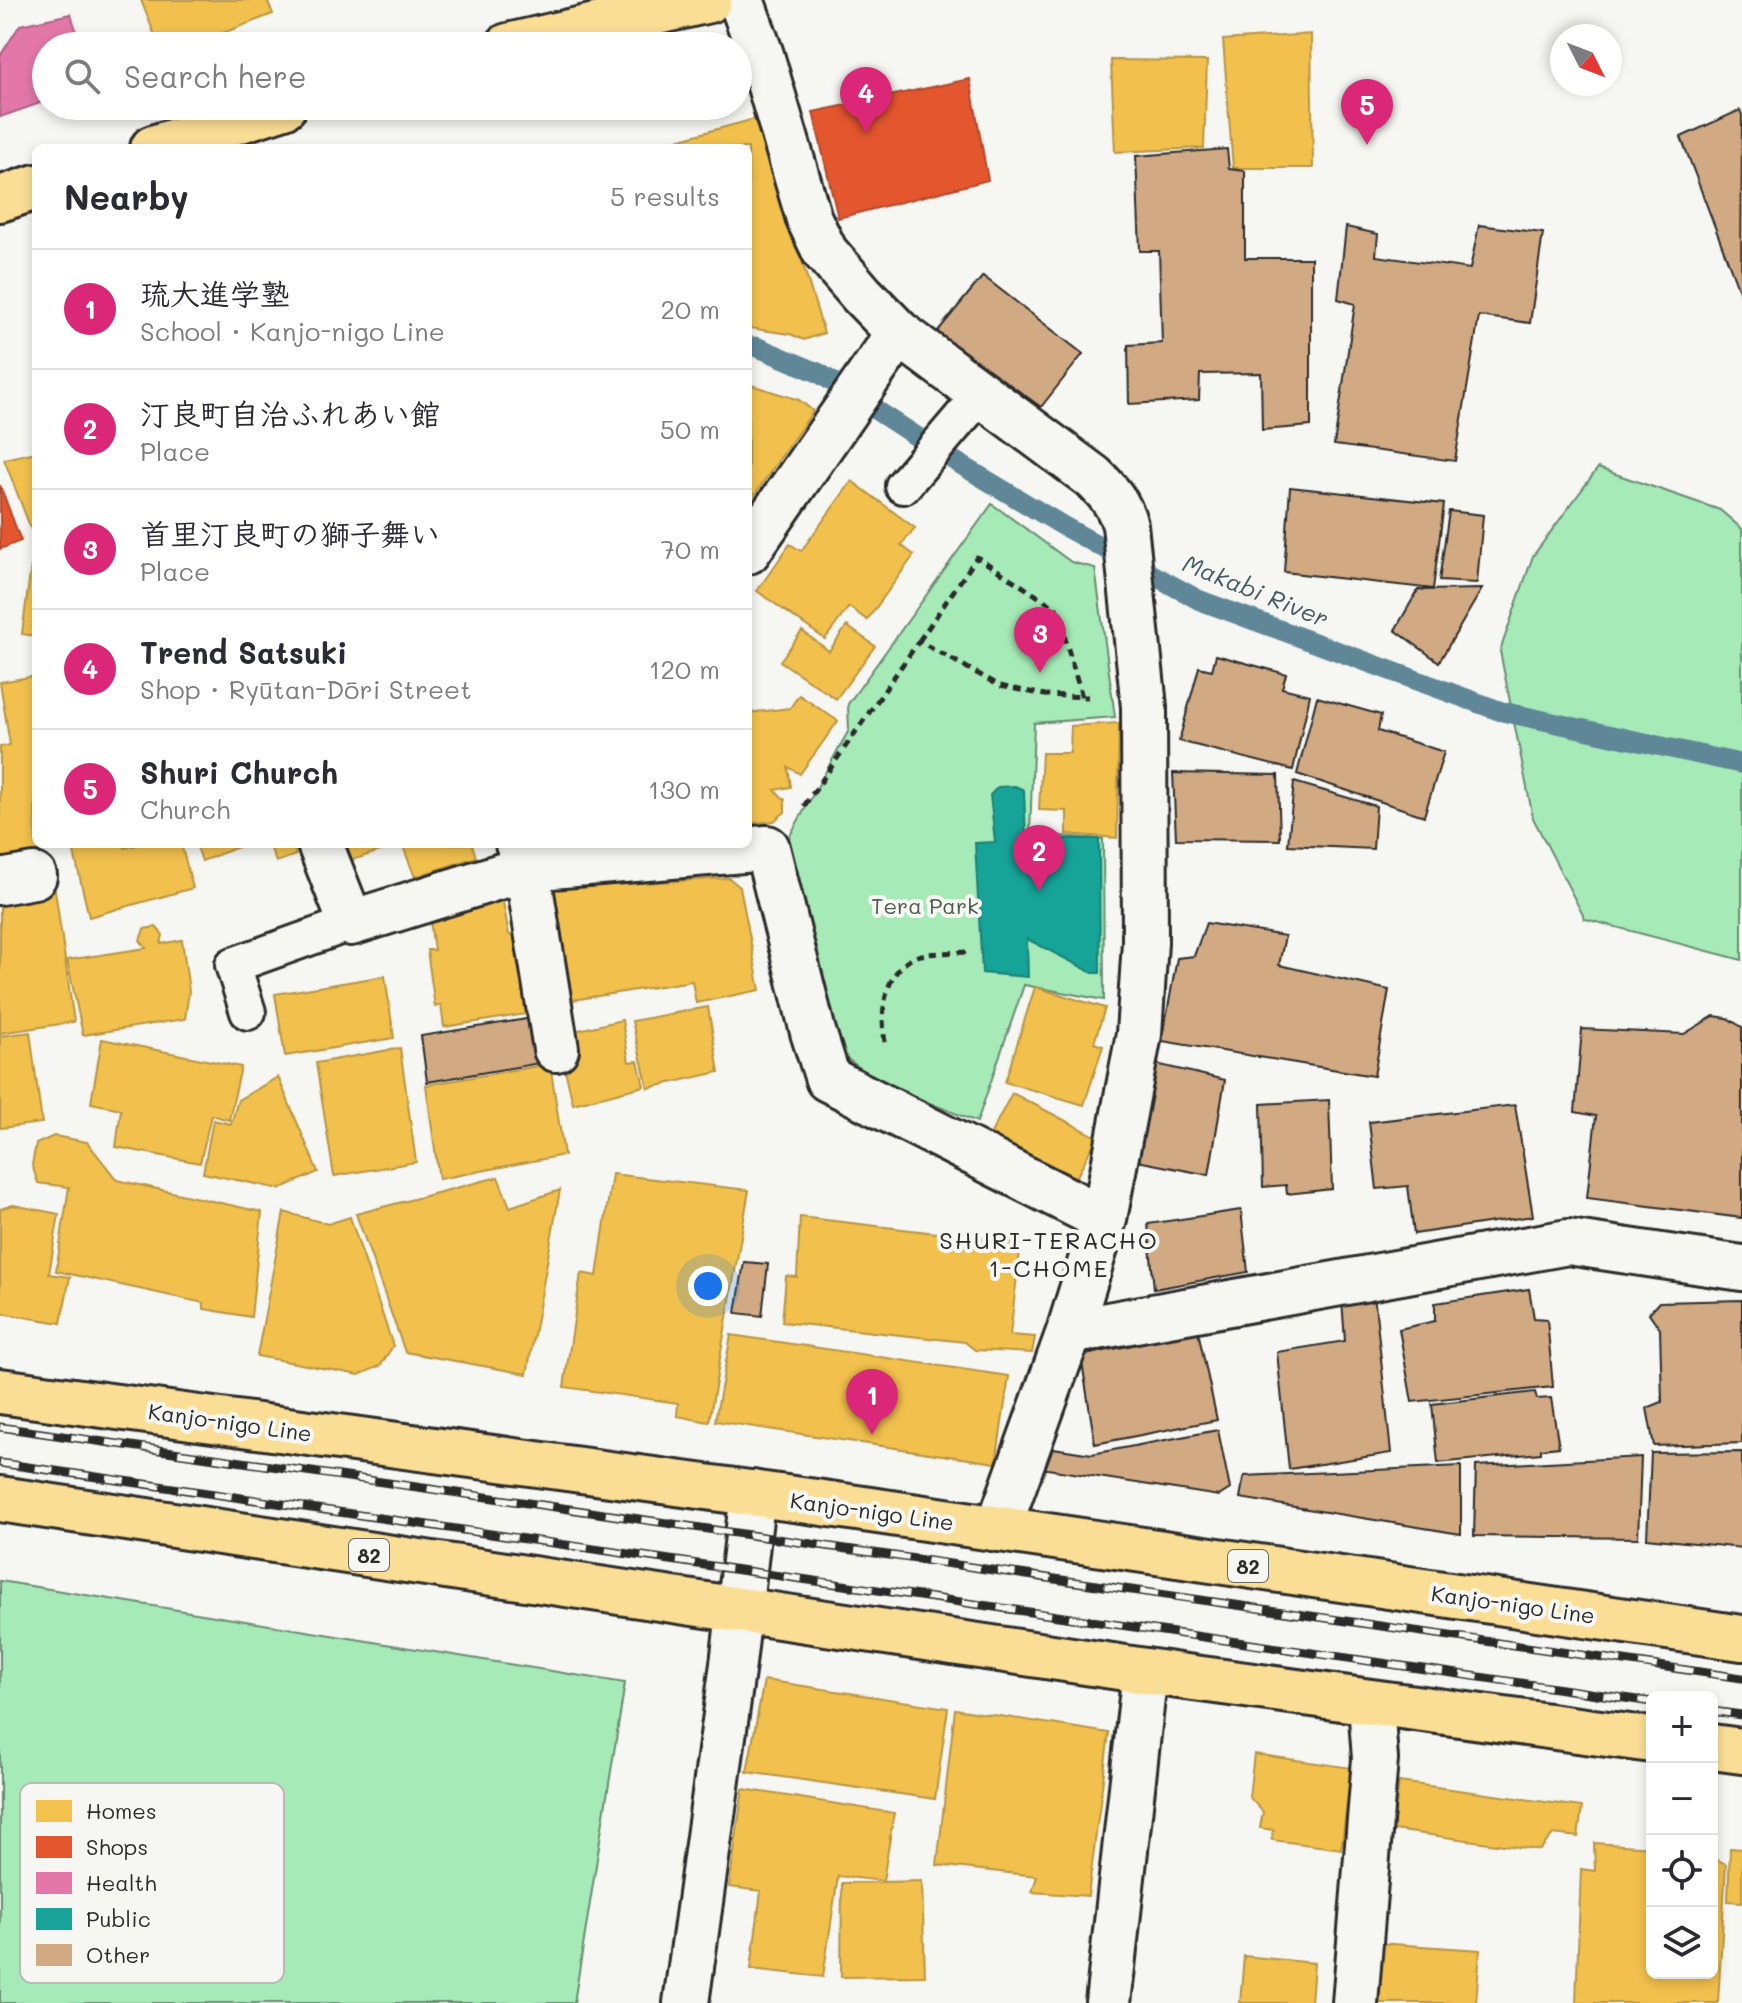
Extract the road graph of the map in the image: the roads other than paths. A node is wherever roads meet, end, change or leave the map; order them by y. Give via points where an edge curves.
1 (709, 0) edge
2 (741, 0) edge
3 (569, 32) edge
4 (240, 120) edge
5 (165, 144) edge
6 (32, 188) edge
7 (0, 199) edge
8 (899, 333) junction
9 (982, 393) junction
10 (903, 486) dead end
11 (752, 545) edge
12 (322, 848) edge
13 (522, 856) edge
14 (351, 923) junction
15 (248, 1012) dead end
16 (556, 1049) dead end
17 (1104, 1219) junction
18 (1742, 1268) edge
19 (1069, 1332) junction
20 (0, 1391) edge
21 (753, 1493) junction
22 (0, 1499) edge
23 (998, 1529) junction
24 (739, 1611) junction
25 (1742, 1638) edge
26 (1145, 1671) junction
27 (1371, 1704) junction
28 (1646, 1739) edge
29 (1718, 1748) edge
30 (1742, 1751) edge
31 (686, 2003) edge
32 (1108, 2003) edge
33 (1355, 2003) edge

1 - 3 main road
2 - 8 street via 809,219 825,252
4 - 5 main road
6 - 7 main road
8 - 9 street
8 - 11 street
9 - 10 lane
9 - 17 street via 1093,477 1111,494 1125,525 1144,707 1145,942 1140,1019
12 - 14 street
13 - 14 street
13 - 16 street
13 - 17 street via 767,848 828,1079
14 - 15 lane via 233,965
17 - 19 street
18 - 19 street via 1568,1242
19 - 23 street
20 - 21 main road, Kanjo-nigo Line / 82
21 - 23 main road, Kanjo-nigo Line / 82
21 - 24 street
22 - 24 main road, 82
23 - 25 main road, Kanjo-nigo Line / 82
24 - 26 main road, 82
24 - 31 street
26 - 27 main road, 82
26 - 32 street
27 - 28 main road, 82
27 - 33 street via 1375,1759
29 - 30 main road

